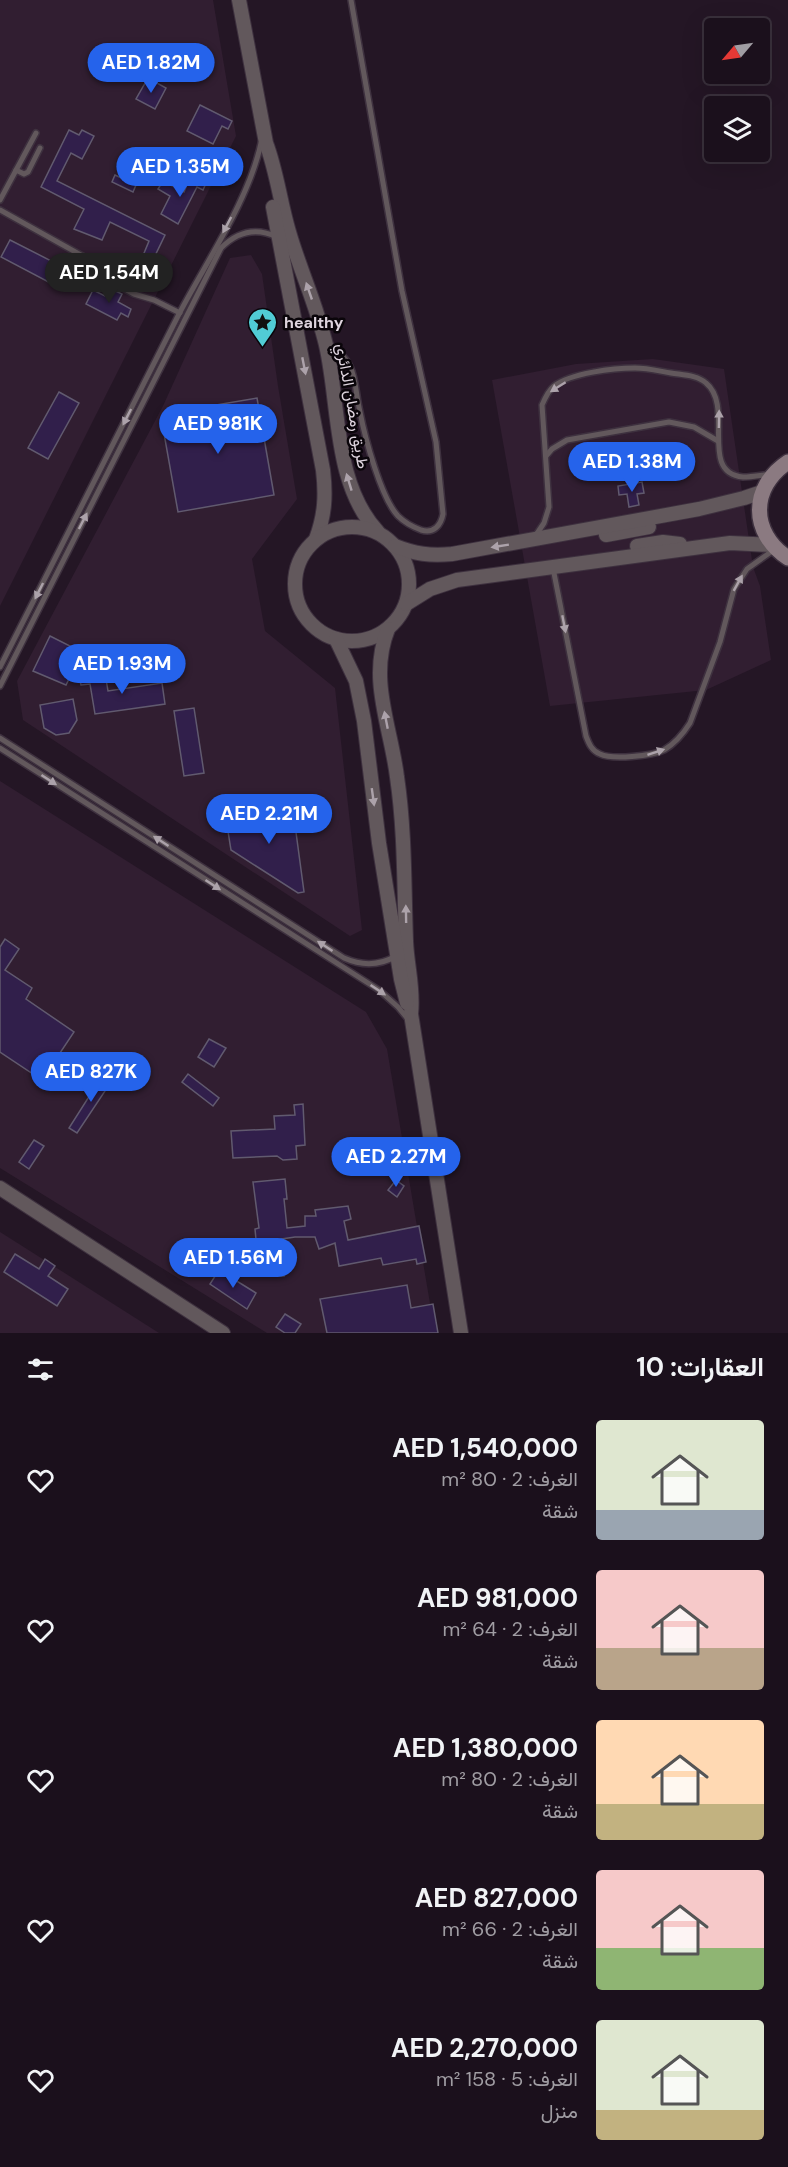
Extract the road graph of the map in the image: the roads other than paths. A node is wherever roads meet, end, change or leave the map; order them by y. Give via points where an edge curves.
1 (240, 0) edge
2 (351, 0) edge
3 (36, 133) dead end
4 (265, 138) junction
5 (40, 148) dead end
6 (16, 170) junction
7 (0, 200) edge
8 (0, 210) edge
9 (279, 238) junction
10 (180, 313) junction
11 (325, 341) junction
12 (718, 441) junction
13 (546, 456) junction
14 (788, 462) edge
15 (772, 474) junction
16 (762, 492) junction
17 (378, 532) junction
18 (316, 539) junction
19 (531, 541) junction
20 (395, 546) junction
21 (778, 550) edge
22 (556, 567) junction
23 (406, 604) junction
24 (388, 629) junction
25 (336, 639) junction
26 (0, 667) edge
27 (0, 686) edge
28 (0, 738) edge
29 (0, 748) edge
30 (398, 955) junction
31 (411, 1014) junction
32 (414, 1029) junction
33 (0, 1188) edge
34 (0, 1198) edge
35 (209, 1333) edge
36 (223, 1333) edge
37 (461, 1333) edge

1 - 4 street, طريق رمضان الدائري
2 - 11 lane via 402,291 438,454 443,514 438,527 424,531 410,525 389,504 364,431 354,376 342,355
3 - 6 lane
4 - 9 street, طريق رمضان الدائري via 266,168
4 -> 10 lane via 245,190
11 -> 4 street, طريق رمضان الدائري via 289,234
5 - 6 lane via 28,172
6 - 7 lane
8 - 10 lane via 88,259 105,278
9 -> 18 street, طريق رمضان الدائري via 326,493 325,512
27 -> 9 lane via 221,248 248,232 269,233
10 -> 26 lane
17 -> 11 street, طريق رمضان الدائري via 359,507 351,488
12 - 13 lane via 694,427 669,422 567,440
12 -> 13 lane via 719,404 715,393 696,376 636,368 609,369 555,386 545,396 542,405
12 - 15 lane via 718,456 728,470 744,477
13 - 19 lane via 549,507 544,523
14 - 15 main road
15 - 16 main road
16 - 19 street via 699,509 662,507 625,513 580,523 557,536
16 - 21 main road via 760,519 764,533
17 - 18 street via 346,526
17 - 20 street
18 - 25 street via 297,568 298,604 320,632
19 -> 20 street via 438,555 413,553
20 - 23 street via 409,574
21 - 22 street via 730,543 701,547 658,542 589,552
22 -> 21 lane via 589,745 602,756 651,755 674,743 690,723 711,671 734,589 747,569
22 - 23 street via 457,580 430,589
23 - 24 street
24 - 25 street via 372,638
31 -> 24 street via 398,777 379,678
25 -> 30 street via 356,681 364,721
30 -> 28 lane via 377,964 354,963 344,958
29 -> 32 lane via 379,990
30 - 31 street
31 - 32 street
32 - 37 street
33 - 36 street
34 - 35 street

